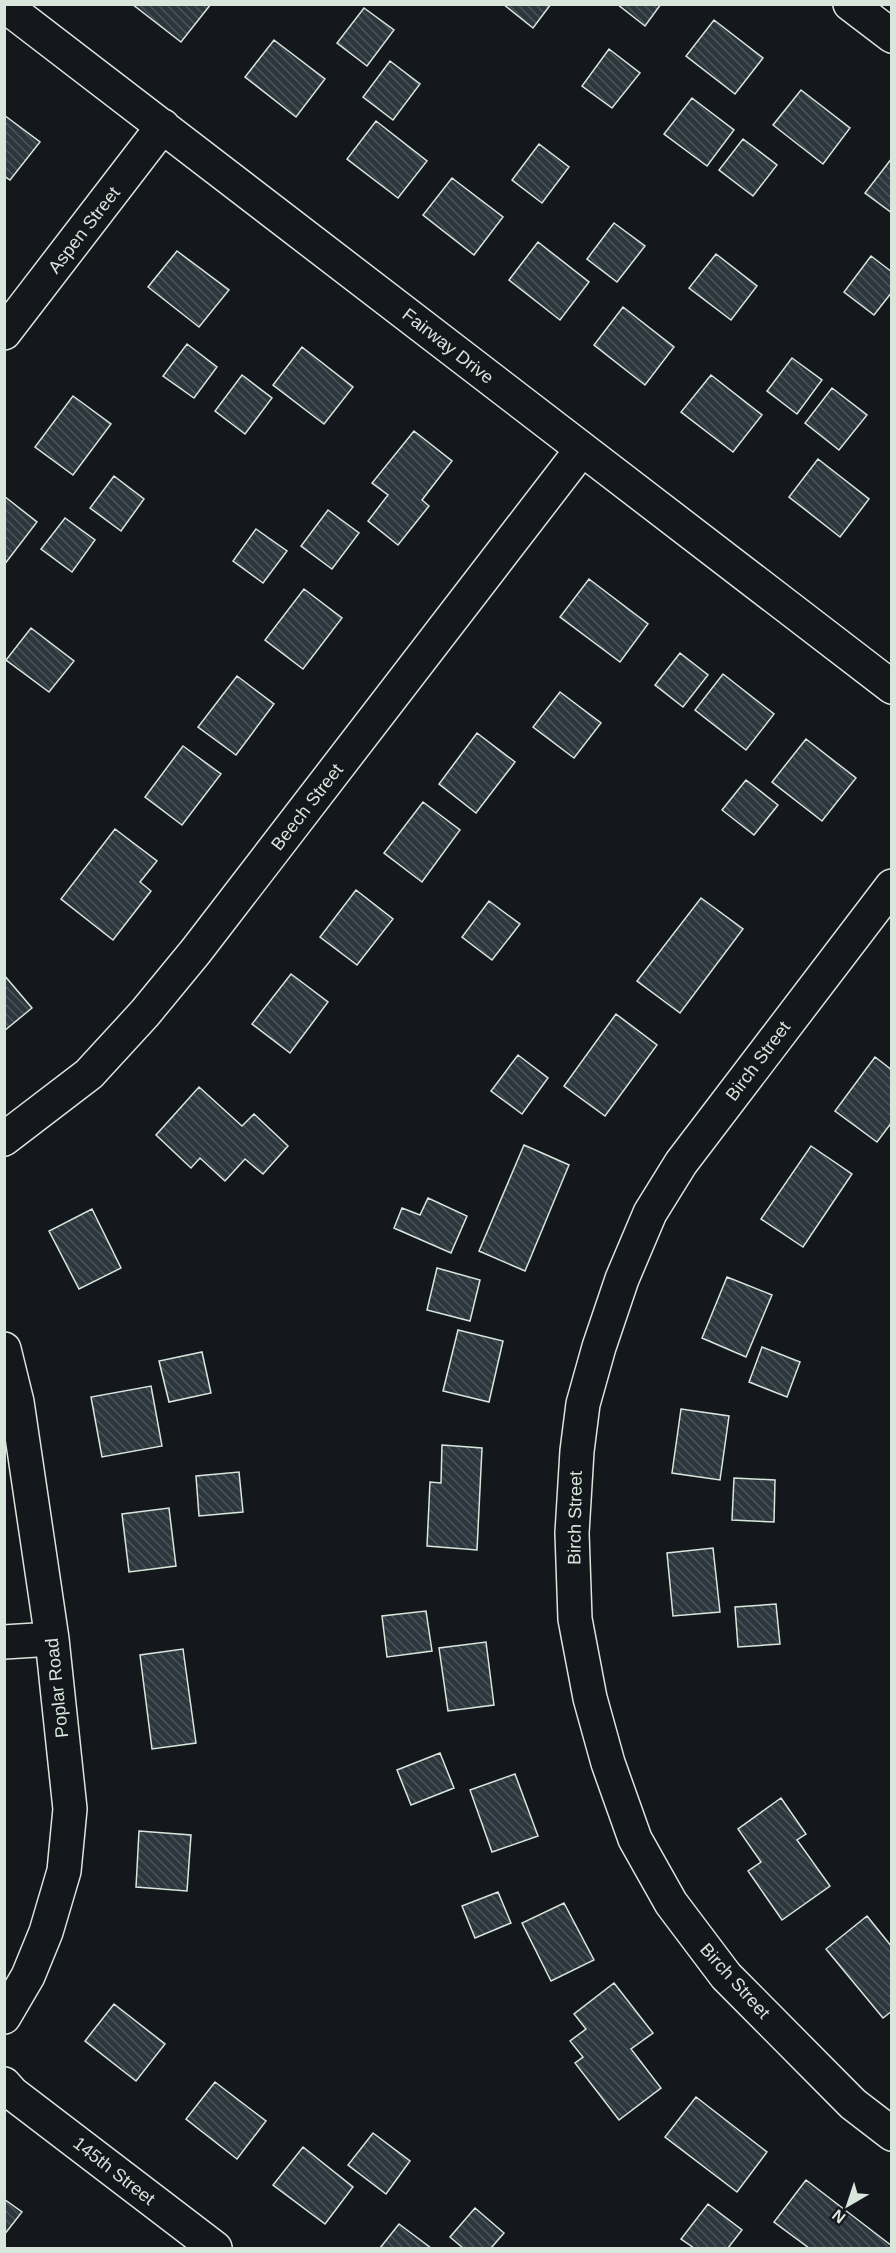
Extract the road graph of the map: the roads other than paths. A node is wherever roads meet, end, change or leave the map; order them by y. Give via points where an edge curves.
1 (850, 4) edge
2 (4, 5) edge
3 (891, 36) edge
4 (163, 126) junction
5 (4, 333) edge
6 (582, 449) junction
7 (891, 687) edge
8 (891, 886) edge
9 (4, 1139) edge
10 (4, 1350) edge
11 (52, 1639) junction
12 (4, 1642) edge
13 (4, 2017) edge
14 (8, 2088) edge
15 (891, 2134) edge
16 (215, 2248) edge

1 - 3 street
2 - 4 street, Fairway Drive
4 - 5 street, Aspen Street
4 - 6 street, Fairway Drive
6 - 7 street, Fairway Drive
6 - 9 street, Beech Street via 145,1013 89,1074
8 - 15 street, Birch Street via 688,1154 650,1213 622,1279 583,1404 572,1533 575,1619 590,1698 635,1839 671,1903 726,1976 853,2104
10 - 11 street, Poplar Road via 17,1402
11 - 12 street
11 - 13 street, Poplar Road via 70,1809 64,1870 46,1932 28,1976
14 - 16 street, 145th Street

